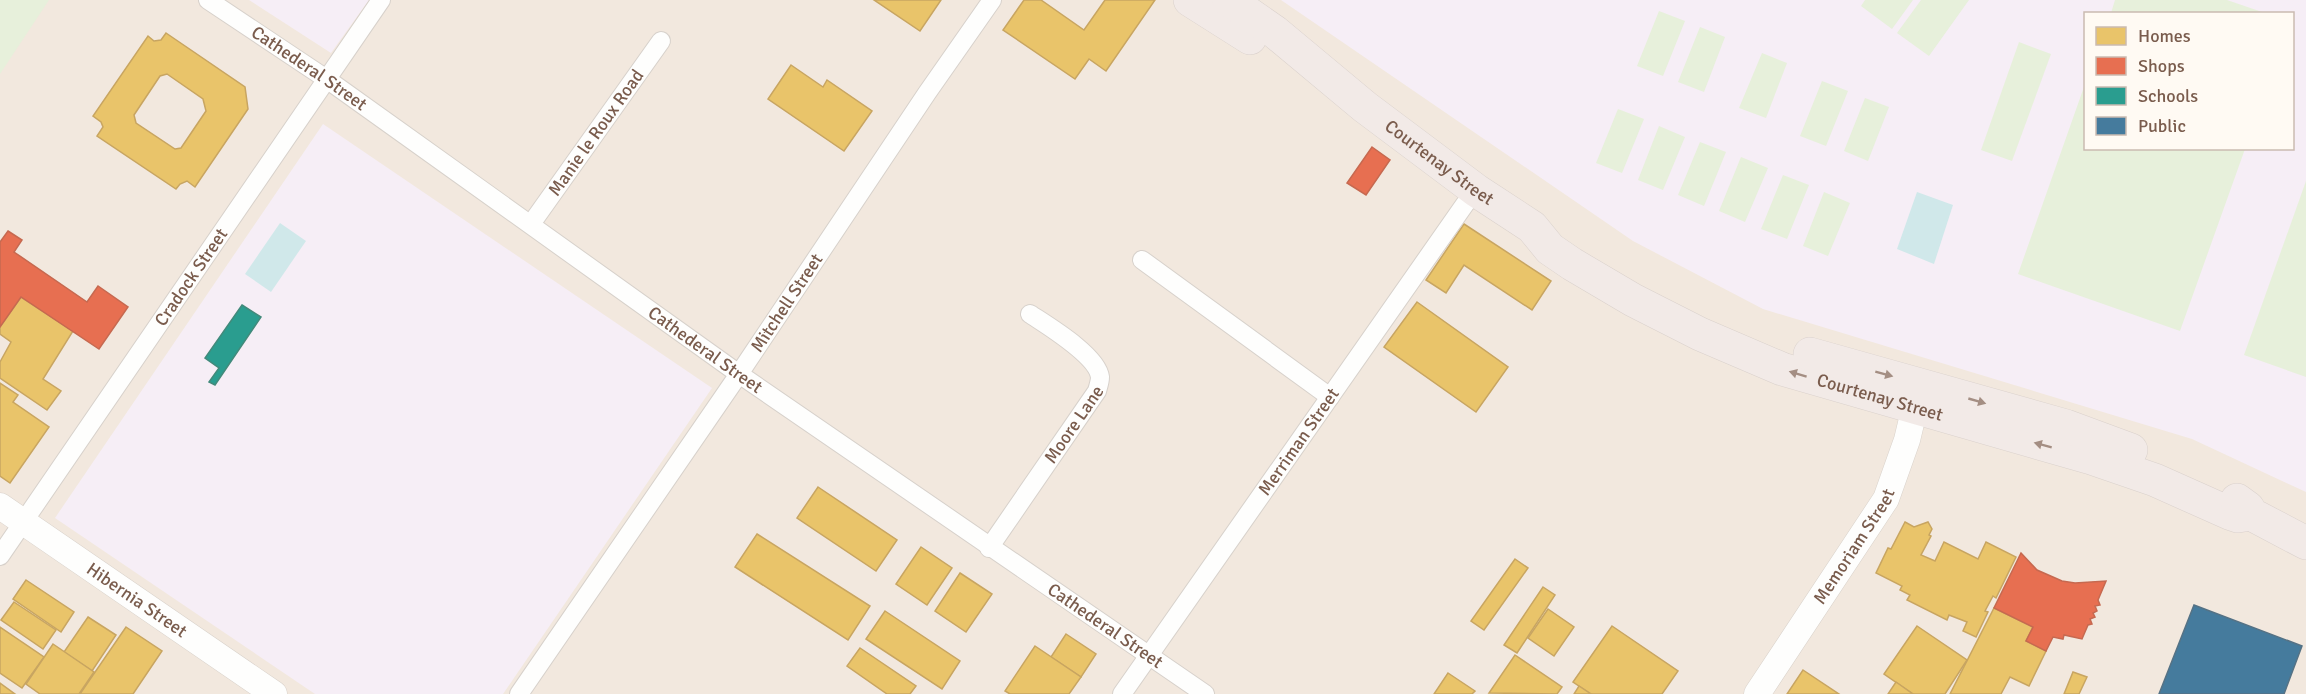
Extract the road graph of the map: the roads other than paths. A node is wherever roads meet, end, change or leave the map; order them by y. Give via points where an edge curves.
1 (208, 0) edge
2 (381, 0) edge
3 (992, 0) edge
4 (1190, 0) edge
5 (1229, 0) edge
6 (661, 40) dead end
7 (328, 80) junction
8 (1348, 94) junction
9 (1478, 191) junction
10 (531, 224) junction
11 (1142, 260) dead end
12 (1030, 314) dead end
13 (739, 374) junction
14 (1917, 396) junction
15 (1330, 397) junction
16 (0, 506) edge
17 (23, 522) junction
18 (2306, 543) edge
19 (989, 548) junction
20 (0, 556) edge
21 (1149, 655) junction
22 (274, 694) edge
23 (519, 694) edge
24 (1122, 694) edge
25 (1205, 694) edge
26 (1757, 694) edge

1 - 7 street, Cathederal Street
2 - 7 street, Cradock Street
3 - 13 street, Mitchell Street
4 - 8 highway, Courtenay Street
5 - 8 highway, Courtenay Street via 1275,32
6 - 10 street, Manie le Roux Road
7 - 10 street, Cathederal Street
7 - 17 street, Cradock Street
8 - 9 highway, Courtenay Street
9 - 14 highway, Courtenay Street via 1532,227 1555,232 1641,282 1752,334
9 - 15 street, Merriman Street
10 - 13 street, Cathederal Street
11 - 15 street
12 - 19 street, Moore Lane via 1088,356 1100,375 1100,383
13 - 19 street, Cathederal Street
13 - 23 street, Mitchell Street
14 - 18 highway, Courtenay Street via 2156,480 2229,513 2251,514
14 - 26 street, Memoriam Street via 1886,500
15 - 21 street, Merriman Street
16 - 17 street, Hibernia Street
17 - 20 street, Cradock Street
17 - 22 street, Hibernia Street
19 - 21 street, Cathederal Street
21 - 24 street, Merriman Street
21 - 25 street, Cathederal Street

